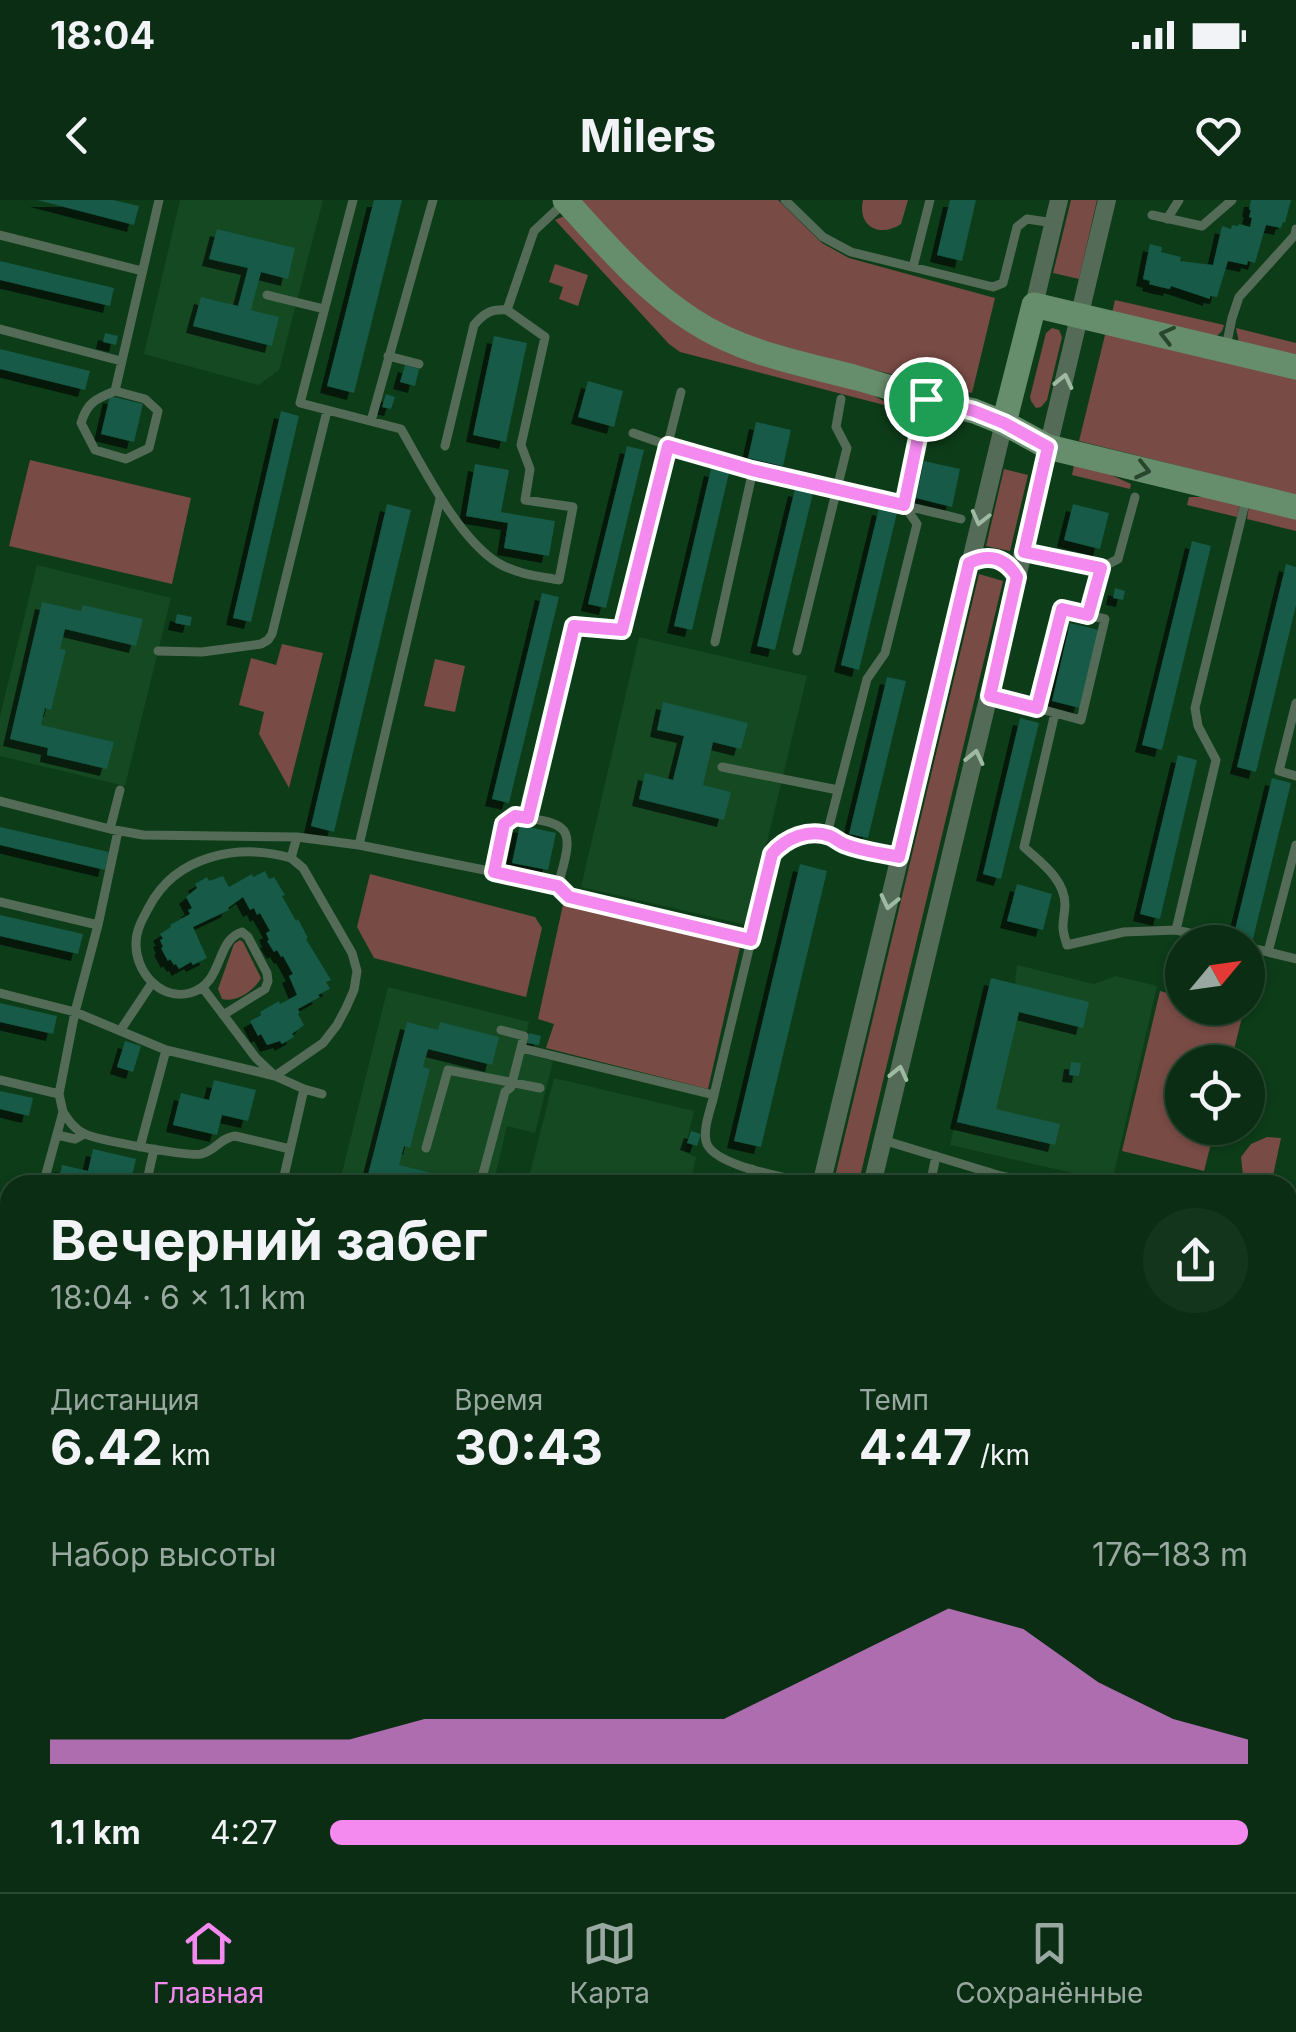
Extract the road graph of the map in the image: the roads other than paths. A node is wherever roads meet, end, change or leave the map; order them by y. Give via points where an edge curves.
1 (159, 200) edge
2 (353, 200) edge
3 (433, 200) edge
4 (784, 200) edge
5 (930, 200) edge
6 (1059, 200) edge
7 (1107, 200) edge
8 (1179, 200) edge
9 (1232, 200) edge
10 (565, 201) edge
11 (1152, 216) dead end
12 (1167, 218) junction
13 (1054, 223) junction
14 (1296, 230) edge
15 (0, 235) edge
16 (913, 266) junction
17 (142, 271) junction
18 (266, 294) dead end
19 (1034, 305) junction
20 (324, 309) junction
21 (507, 310) junction
22 (1080, 315) junction
23 (0, 329) edge
24 (1226, 350) junction
25 (388, 356) junction
26 (121, 361) junction
27 (419, 364) dead end
28 (1296, 366) edge
29 (115, 392) junction
30 (681, 392) dead end
31 (841, 398) dead end
32 (926, 399) junction
33 (327, 412) junction
34 (371, 421) junction
35 (1004, 423) junction
36 (633, 433) dead end
37 (446, 446) dead end
38 (668, 446) junction
39 (1048, 447) junction
40 (752, 470) junction
41 (838, 490) junction
42 (1247, 495) junction
43 (1135, 497) dead end
44 (440, 499) junction
45 (904, 505) junction
46 (1296, 507) edge
47 (961, 519) dead end
48 (1024, 552) junction
49 (969, 563) junction
50 (1101, 568) junction
51 (1017, 577) junction
52 (1088, 615) junction
53 (714, 642) dead end
54 (158, 651) dead end
55 (797, 652) dead end
56 (990, 696) junction
57 (1296, 703) edge
58 (1037, 708) junction
59 (1055, 713) junction
60 (722, 768) dead end
61 (1296, 776) edge
62 (120, 790) dead end
63 (838, 790) junction
64 (0, 801) edge
65 (528, 818) junction
66 (114, 830) junction
67 (827, 834) junction
68 (297, 837) junction
69 (1296, 845) edge
70 (359, 846) junction
71 (899, 857) junction
72 (291, 858) junction
73 (494, 872) junction
74 (558, 886) junction
75 (0, 902) edge
76 (98, 925) junction
77 (1177, 925) edge
78 (1165, 930) edge
79 (751, 940) junction
80 (1265, 951) edge
81 (1268, 952) junction
82 (1296, 959) edge
83 (152, 983) junction
84 (203, 988) junction
85 (0, 994) edge
86 (75, 1012) junction
87 (223, 1015) junction
88 (501, 1030) dead end
89 (120, 1031) junction
90 (521, 1048) junction
91 (166, 1050) junction
92 (275, 1076) junction
93 (0, 1080) edge
94 (513, 1082) junction
95 (540, 1088) dead end
96 (304, 1090) junction
97 (60, 1094) junction
98 (322, 1094) dead end
99 (714, 1095) junction
100 (63, 1112) junction
101 (84, 1134) junction
102 (57, 1135) junction
103 (883, 1140) junction
104 (140, 1146) junction
105 (426, 1148) dead end
106 (154, 1149) junction
107 (290, 1149) junction
108 (936, 1156) junction
109 (752, 1169) junction
110 (47, 1175) edge
111 (148, 1175) edge
112 (284, 1175) edge
113 (483, 1175) edge
114 (750, 1175) edge
115 (778, 1175) edge
116 (822, 1175) edge
117 (874, 1175) edge
118 (932, 1175) edge
119 (987, 1175) edge

1 - 17 lane
2 - 20 lane
3 - 25 lane
4 - 16 lane via 822,237 852,252
5 - 16 lane
6 - 13 street
7 - 22 street
8 - 12 lane
9 - 12 lane via 1202,226
10 - 21 lane via 534,232
10 - 32 street via 626,266 694,322 765,355
11 - 12 lane
13 - 16 lane via 1027,220 1017,227 1004,282 993,286
13 - 19 street
14 - 24 lane via 1238,297
15 - 17 lane
17 - 26 lane
18 - 20 lane
19 - 22 street
19 - 35 street
20 - 33 lane via 300,403
21 - 37 lane via 483,314 474,325
21 - 44 lane via 546,338 521,445 530,469 525,500 573,508 559,580 496,561
24 -> 22 street
39 -> 22 street
23 - 26 lane
24 - 28 street
25 - 27 lane
25 - 34 lane
26 - 29 lane
29 - 29 lane via 145,399 158,411 148,448 126,458 96,450 81,423 86,408
30 - 38 lane
31 - 41 lane via 836,427 846,448
32 - 35 street
32 - 45 lane
33 - 34 lane
33 - 54 lane via 268,640 202,652
34 - 44 lane via 401,429
35 - 39 street
35 -> 49 street
36 - 38 lane
38 - 40 lane
38 - 65 lane via 622,630 574,626
39 -> 42 street
39 - 48 street
40 - 41 lane
40 - 53 lane
41 - 45 lane
41 - 55 lane
42 - 46 street
42 - 77 lane via 1194,708 1216,760
43 - 50 lane via 1118,559
44 - 70 lane
45 - 47 lane
45 - 63 lane via 917,524 885,653 867,679
48 - 50 lane
48 - 51 street
49 - 51 street via 1002,560
49 - 71 street
50 - 52 lane
51 - 56 street
52 - 58 lane via 1062,609
52 - 59 lane via 1105,620 1081,720
56 - 58 lane
103 -> 56 street
57 - 61 lane via 1279,771
58 - 59 lane
59 - 78 lane via 1024,847 1058,880 1068,945
60 - 63 lane
62 - 66 lane
63 - 67 lane
64 - 66 lane
65 - 73 lane via 515,816 504,824
65 - 74 lane via 566,831
66 - 68 lane
66 - 76 lane
67 - 71 lane
67 - 79 lane via 791,838 772,854
68 - 70 lane
68 - 72 lane
69 - 81 lane
70 - 73 lane
71 -> 116 street
72 - 83 lane via 226,852 164,884 136,942
72 - 92 lane via 303,868 357,970 337,1025 323,1043
73 - 74 lane
74 - 79 lane via 569,897
75 - 76 lane
76 - 86 lane
79 - 99 lane
80 - 81 lane
81 - 82 lane
83 - 84 lane via 176,996
83 - 89 lane
84 - 87 lane
84 - 87 lane via 228,940 242,932 268,981
85 - 86 lane
86 - 89 lane
86 - 97 lane
87 - 92 lane
88 - 90 lane via 524,1036
89 - 91 lane
90 - 94 lane
90 - 99 lane
91 - 92 lane
91 - 104 lane
92 - 96 lane
93 - 97 lane
94 - 95 lane
94 - 105 lane via 448,1070
94 - 113 lane
96 - 98 lane
96 - 107 lane
97 - 100 lane
99 - 109 lane via 705,1135 710,1152
100 - 101 lane
100 - 102 lane
101 - 102 lane
101 - 104 lane
102 - 110 lane
103 - 108 lane
103 - 117 street
104 - 106 lane
106 - 107 lane via 204,1154 235,1136
106 - 111 lane
107 - 112 lane
108 - 118 lane
108 - 119 lane
109 - 114 lane
109 - 115 lane

